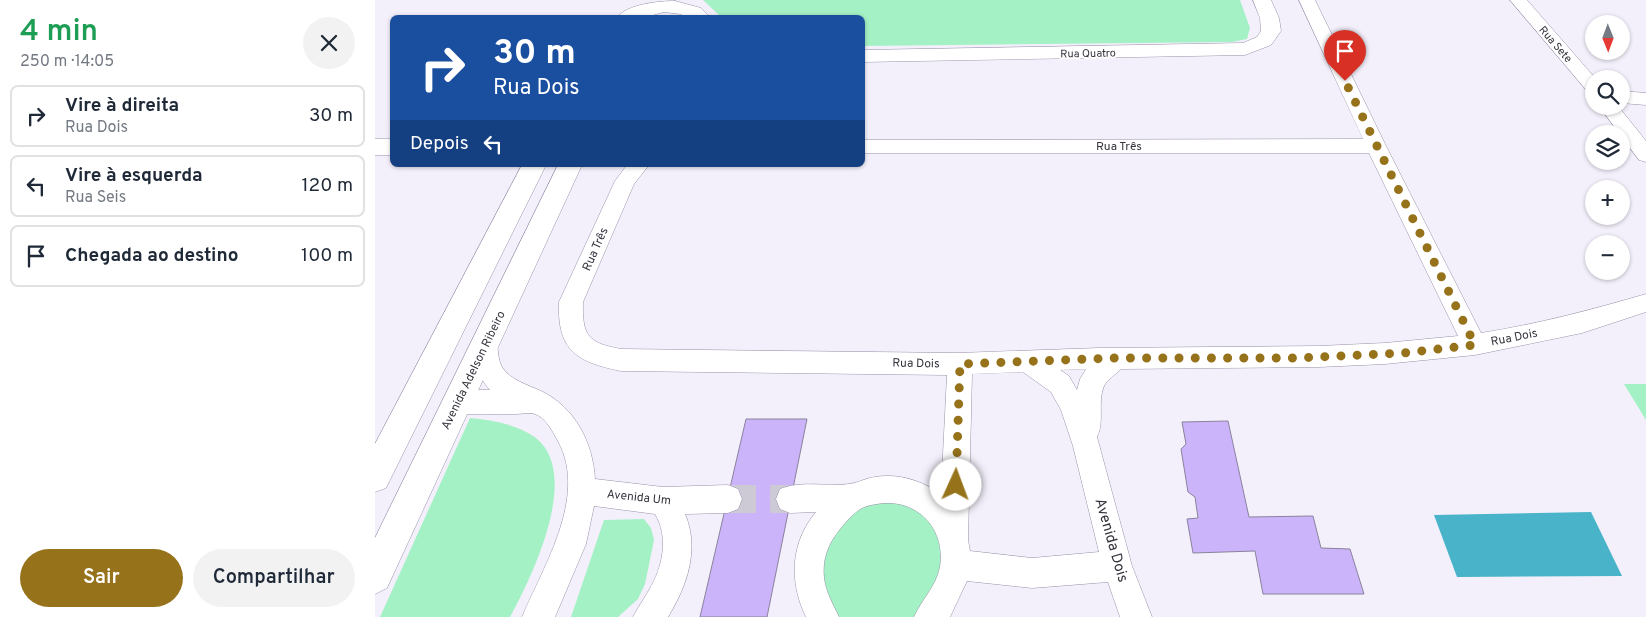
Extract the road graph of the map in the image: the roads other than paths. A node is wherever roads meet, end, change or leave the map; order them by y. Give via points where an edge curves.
1 (627, 0) edge
2 (1262, 0) edge
3 (1307, 0) edge
4 (1518, 0) edge
5 (689, 9) edge
6 (620, 15) edge
7 (632, 15) edge
8 (865, 56) edge
9 (1585, 78) edge
10 (1630, 98) edge
11 (1646, 99) edge
12 (1616, 115) edge
13 (1376, 146) junction
14 (375, 147) edge
15 (390, 147) edge
16 (865, 147) edge
17 (1646, 155) edge
18 (532, 167) edge
19 (569, 167) edge
20 (637, 167) edge
21 (1646, 303) edge
22 (577, 337) joint
23 (486, 345) junction
24 (1475, 345) junction
25 (1115, 358) junction
26 (1027, 360) junction
27 (960, 364) junction
28 (458, 402) junction
29 (539, 402) junction
30 (958, 431) junction
31 (1091, 463) junction
32 (375, 477) edge
33 (581, 491) junction
34 (922, 496) junction
35 (853, 498) junction
36 (727, 499) tunnel mouth
37 (790, 499) tunnel mouth
38 (663, 501) junction
39 (954, 560) junction
40 (1117, 566) junction
41 (375, 576) edge
42 (538, 617) edge
43 (649, 617) edge
44 (823, 617) edge
45 (930, 617) edge
46 (953, 617) edge
47 (1136, 617) edge

1 - 6 street
2 - 8 street, Rua Quatro via 1273,28 1270,37 1260,45 1245,49
3 - 13 street
4 - 9 street, Rua Sete
5 - 7 street via 659,7
10 - 11 street
12 - 17 street
13 - 16 street, Rua Três
13 - 24 street
14 - 15 street
18 - 32 street
19 - 23 street, Avenida Adelson Ribeiro
20 - 22 street, Rua Três via 625,181 571,302 570,320
21 - 24 street, Rua Dois via 1576,324
22 - 27 street, Rua Dois via 589,352 621,360
23 - 28 street, Avenida Adelson Ribeiro
23 - 29 street via 488,368 495,379
24 - 25 street, Rua Dois via 1305,358
25 - 26 street, Rua Dois
25 - 31 street, Avenida Dois via 1093,379 1090,388 1087,428
26 - 27 street, Rua Dois
26 - 31 street, Avenida Dois via 1064,391 1073,406
27 - 30 street
28 - 29 street
28 - 41 street, Avenida Adelson Ribeiro
29 - 33 street via 557,417 573,439 581,460
30 - 34 street via 945,480 938,490
30 - 39 street
31 - 40 street, Avenida Dois
33 - 38 street, Avenida Um
33 - 42 street via 576,525 565,561
34 - 35 street via 894,490
34 - 39 street via 938,509 948,523
35 - 37 street
35 - 44 street via 825,523 808,562 808,584 814,604
36 - 38 street, Avenida Um
38 - 43 street via 672,514 678,546 667,590
39 - 40 street via 1032,573
39 - 45 street via 936,611
39 - 46 street
40 - 47 street, Avenida Dois

